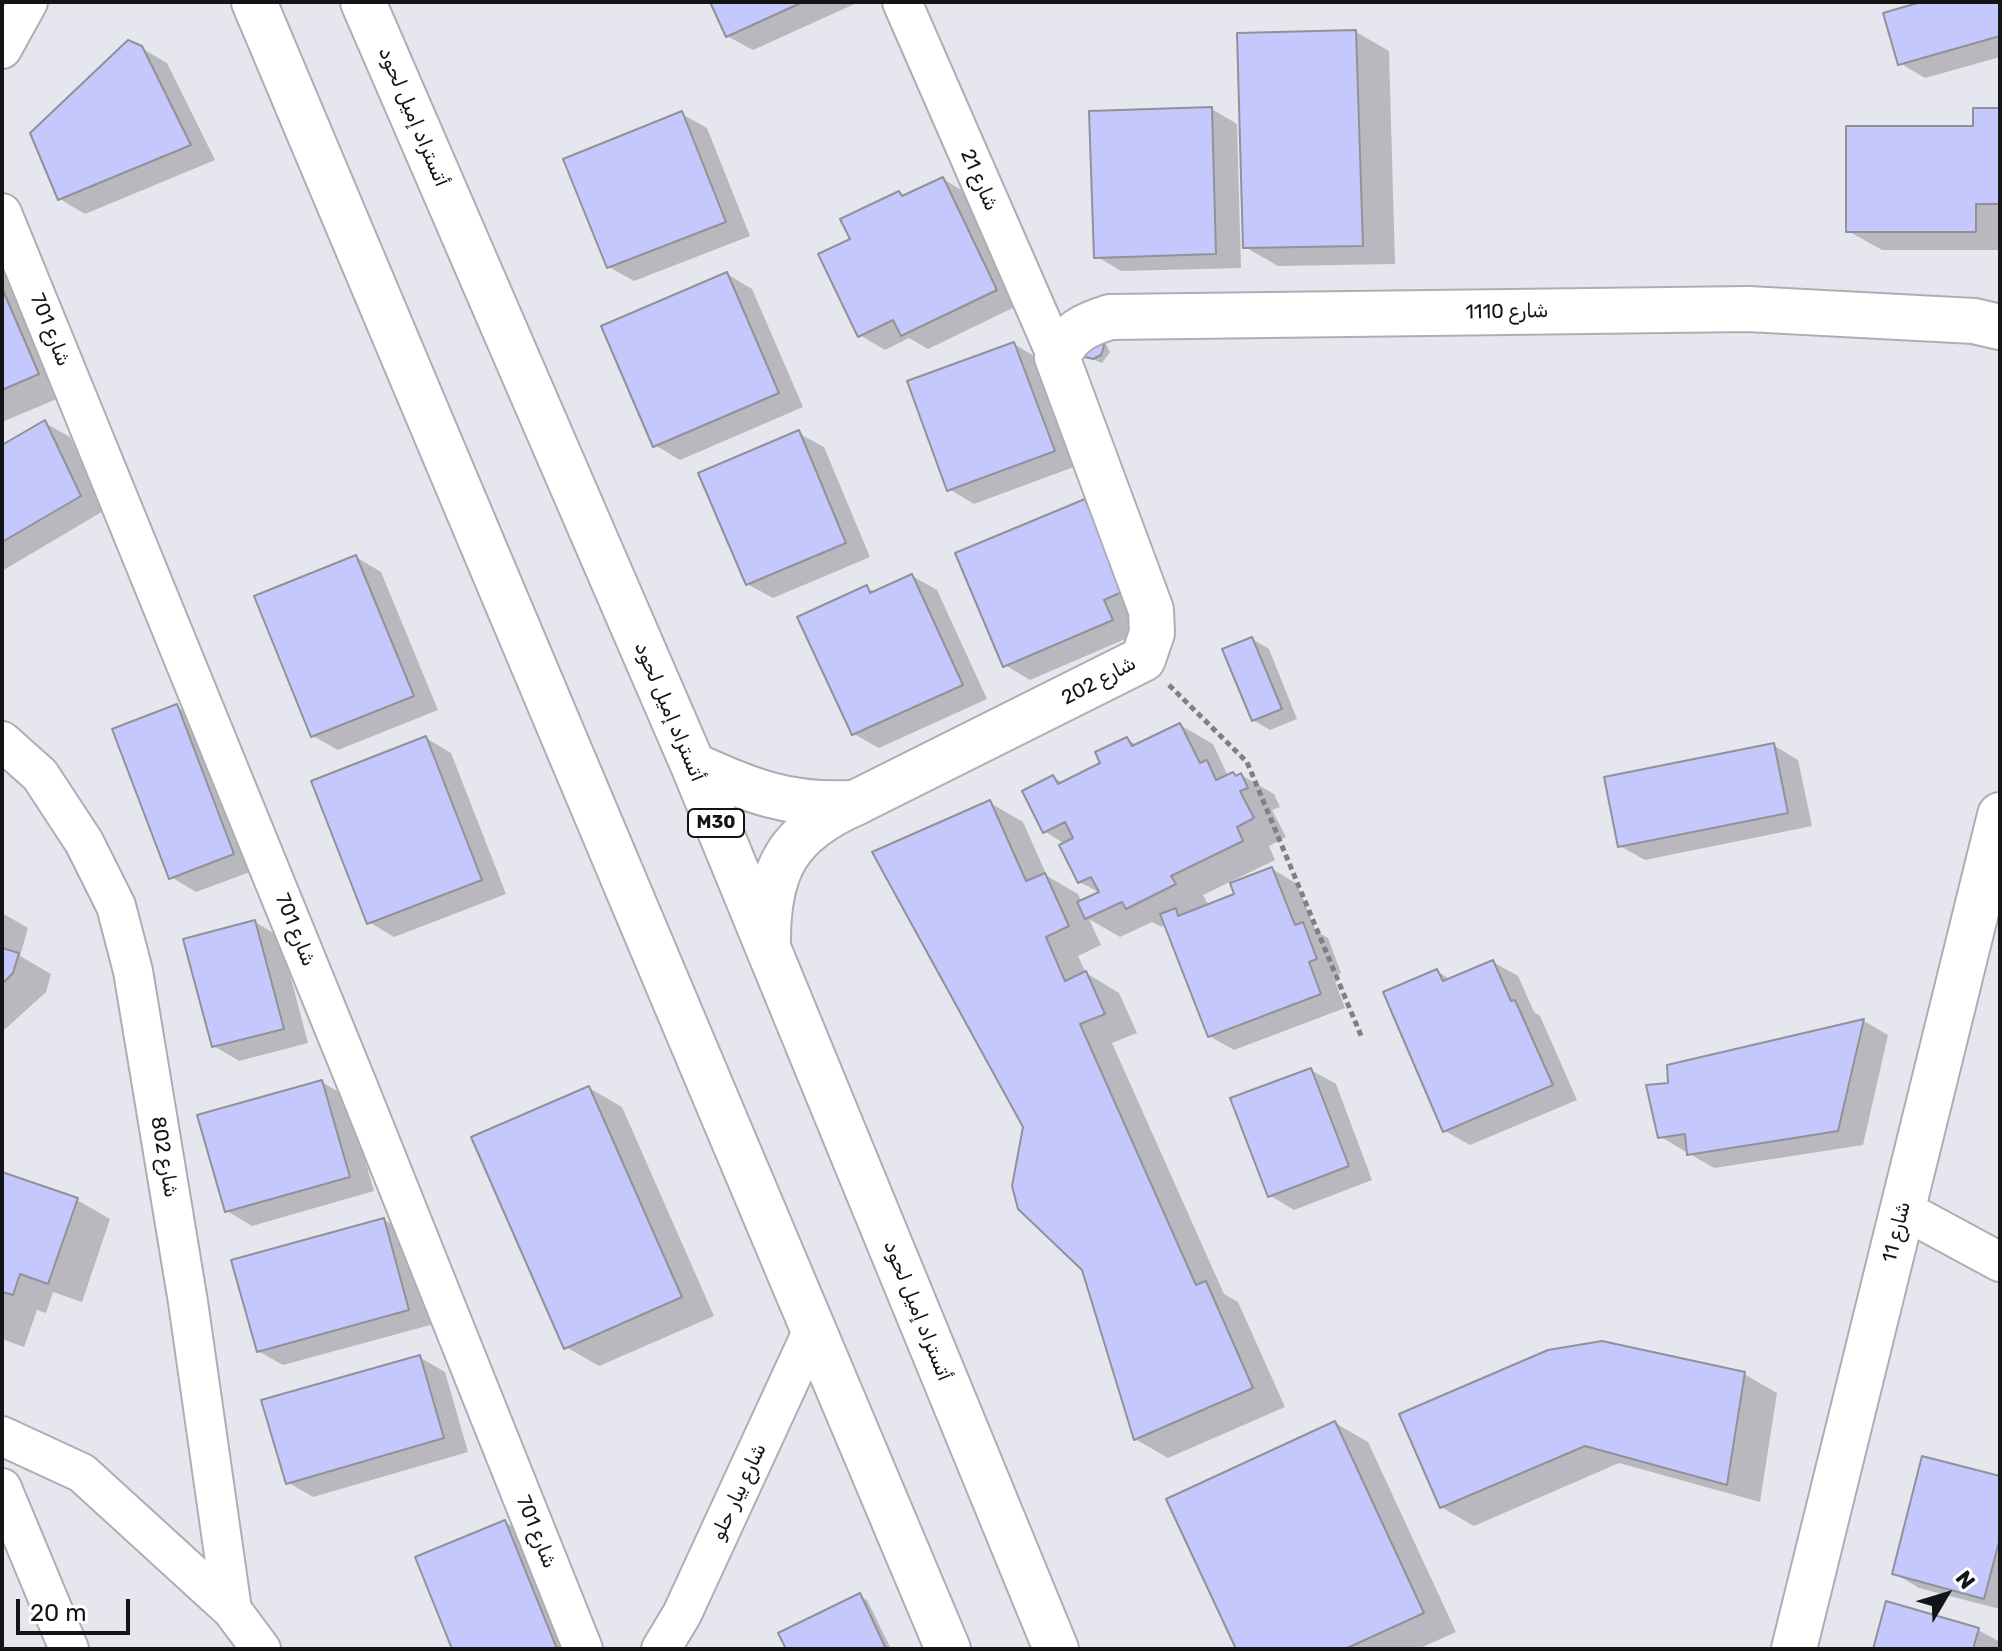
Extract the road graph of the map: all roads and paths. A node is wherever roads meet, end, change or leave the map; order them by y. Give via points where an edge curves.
1 (28, 2) edge
2 (254, 2) edge
3 (363, 2) edge
4 (902, 2) edge
5 (2, 49) edge
6 (2, 213) edge
7 (1991, 321) edge
8 (1057, 357) junction
9 (1143, 659) junction
10 (2, 741) edge
11 (693, 765) junction
12 (855, 803) junction
13 (2000, 815) edge
14 (768, 950) junction
15 (1362, 1038) dead end
16 (1902, 1209) junction
17 (2000, 1262) edge
18 (812, 1332) junction
19 (2, 1436) edge
20 (2, 1488) edge
21 (232, 1610) junction
22 (69, 1649) edge
23 (261, 1649) edge
24 (583, 1649) edge
25 (661, 1649) edge
26 (948, 1649) edge
27 (1056, 1649) edge
28 (1794, 1649) edge

1 - 5 street
2 - 18 main road
3 - 11 main road, أتستراد إميل لحود / M30
4 - 8 street, شارع 21
6 - 24 street, شارع 701
7 - 8 main road, شارع 1110 via 1748,309 1110,317 1080,327
8 - 9 main road, شارع 202 via 1151,610 1152,633
9 - 12 main road, شارع 202
9 - 15 path via 1247,762
10 - 21 street, شارع 802 via 40,775 84,842 116,906 133,971 183,1271
11 - 12 main road via 798,804
11 - 14 main road, أتستراد إميل لحود / M30
12 - 14 main road, شارع 202 via 826,815 791,846 768,904
13 - 16 main road, شارع 11
14 - 27 main road, أتستراد إميل لحود / M30
16 - 17 street
16 - 28 main road, شارع 11
18 - 25 street, شارع بيار حلو
18 - 26 main road
19 - 21 street via 82,1473
20 - 22 street
21 - 23 street

